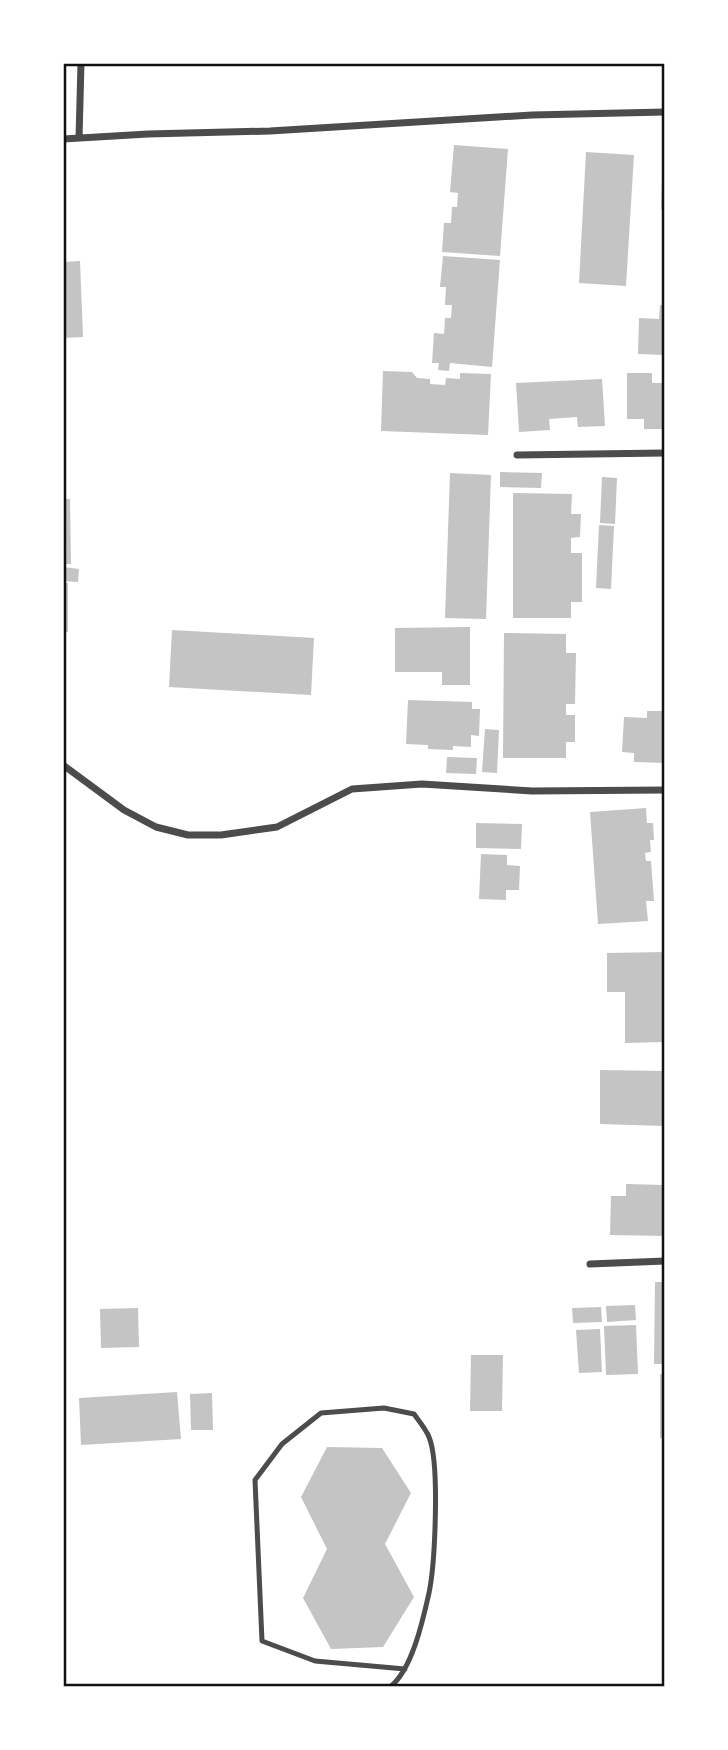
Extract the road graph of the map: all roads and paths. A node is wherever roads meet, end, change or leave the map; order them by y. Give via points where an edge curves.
1 (81, 63) edge
2 (665, 112) edge
3 (79, 138) junction
4 (63, 139) edge
5 (665, 453) edge
6 (517, 455) dead end
7 (63, 765) edge
8 (665, 790) edge
9 (665, 1261) edge
10 (590, 1264) dead end
11 (405, 1669) junction
12 (390, 1687) edge

1 - 3 street
2 - 3 street
3 - 4 street
5 - 6 street
7 - 8 street via 124,810 156,827 188,835 277,827 352,789 422,784 532,791
9 - 10 street
11 - 11 lane via 315,1661 262,1641 255,1480 282,1444 321,1413 384,1408 414,1414 429,1437 435,1470 429,1591
11 - 12 lane

